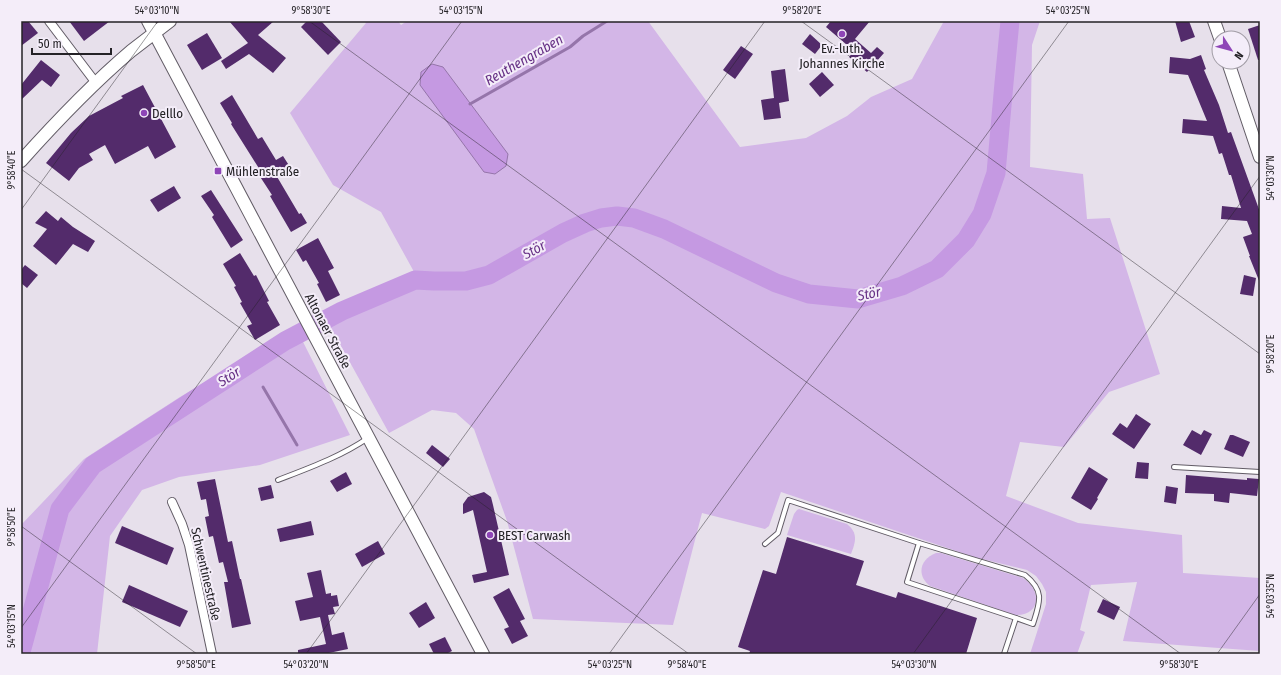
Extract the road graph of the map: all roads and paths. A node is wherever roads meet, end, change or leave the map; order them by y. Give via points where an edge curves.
1 (49, 21) edge
2 (148, 21) edge
3 (170, 21) edge
4 (154, 33) junction
5 (1231, 70) edge
6 (96, 83) junction
7 (1259, 153) edge
8 (21, 162) edge
9 (368, 438) junction
10 (1174, 467) dead end
11 (1260, 472) edge
12 (278, 480) dead end
13 (172, 502) dead end
14 (919, 543) junction
15 (765, 544) dead end
16 (1016, 618) junction
17 (212, 654) edge
18 (483, 654) edge
19 (1004, 654) edge

1 - 6 street
2 - 4 main road, Altonaer Straße
3 - 4 main road
4 - 6 main road
4 - 9 main road, Altonaer Straße
5 - 7 main road
6 - 8 main road
9 - 12 lane via 341,454
9 - 18 main road, Altonaer Straße
10 - 11 lane
13 - 17 street, Schwentinestraße via 189,545
14 - 15 lane via 788,500 778,532
14 - 16 lane via 907,582
14 - 16 lane via 1025,574 1038,587 1039,604 1033,624
16 - 19 lane

